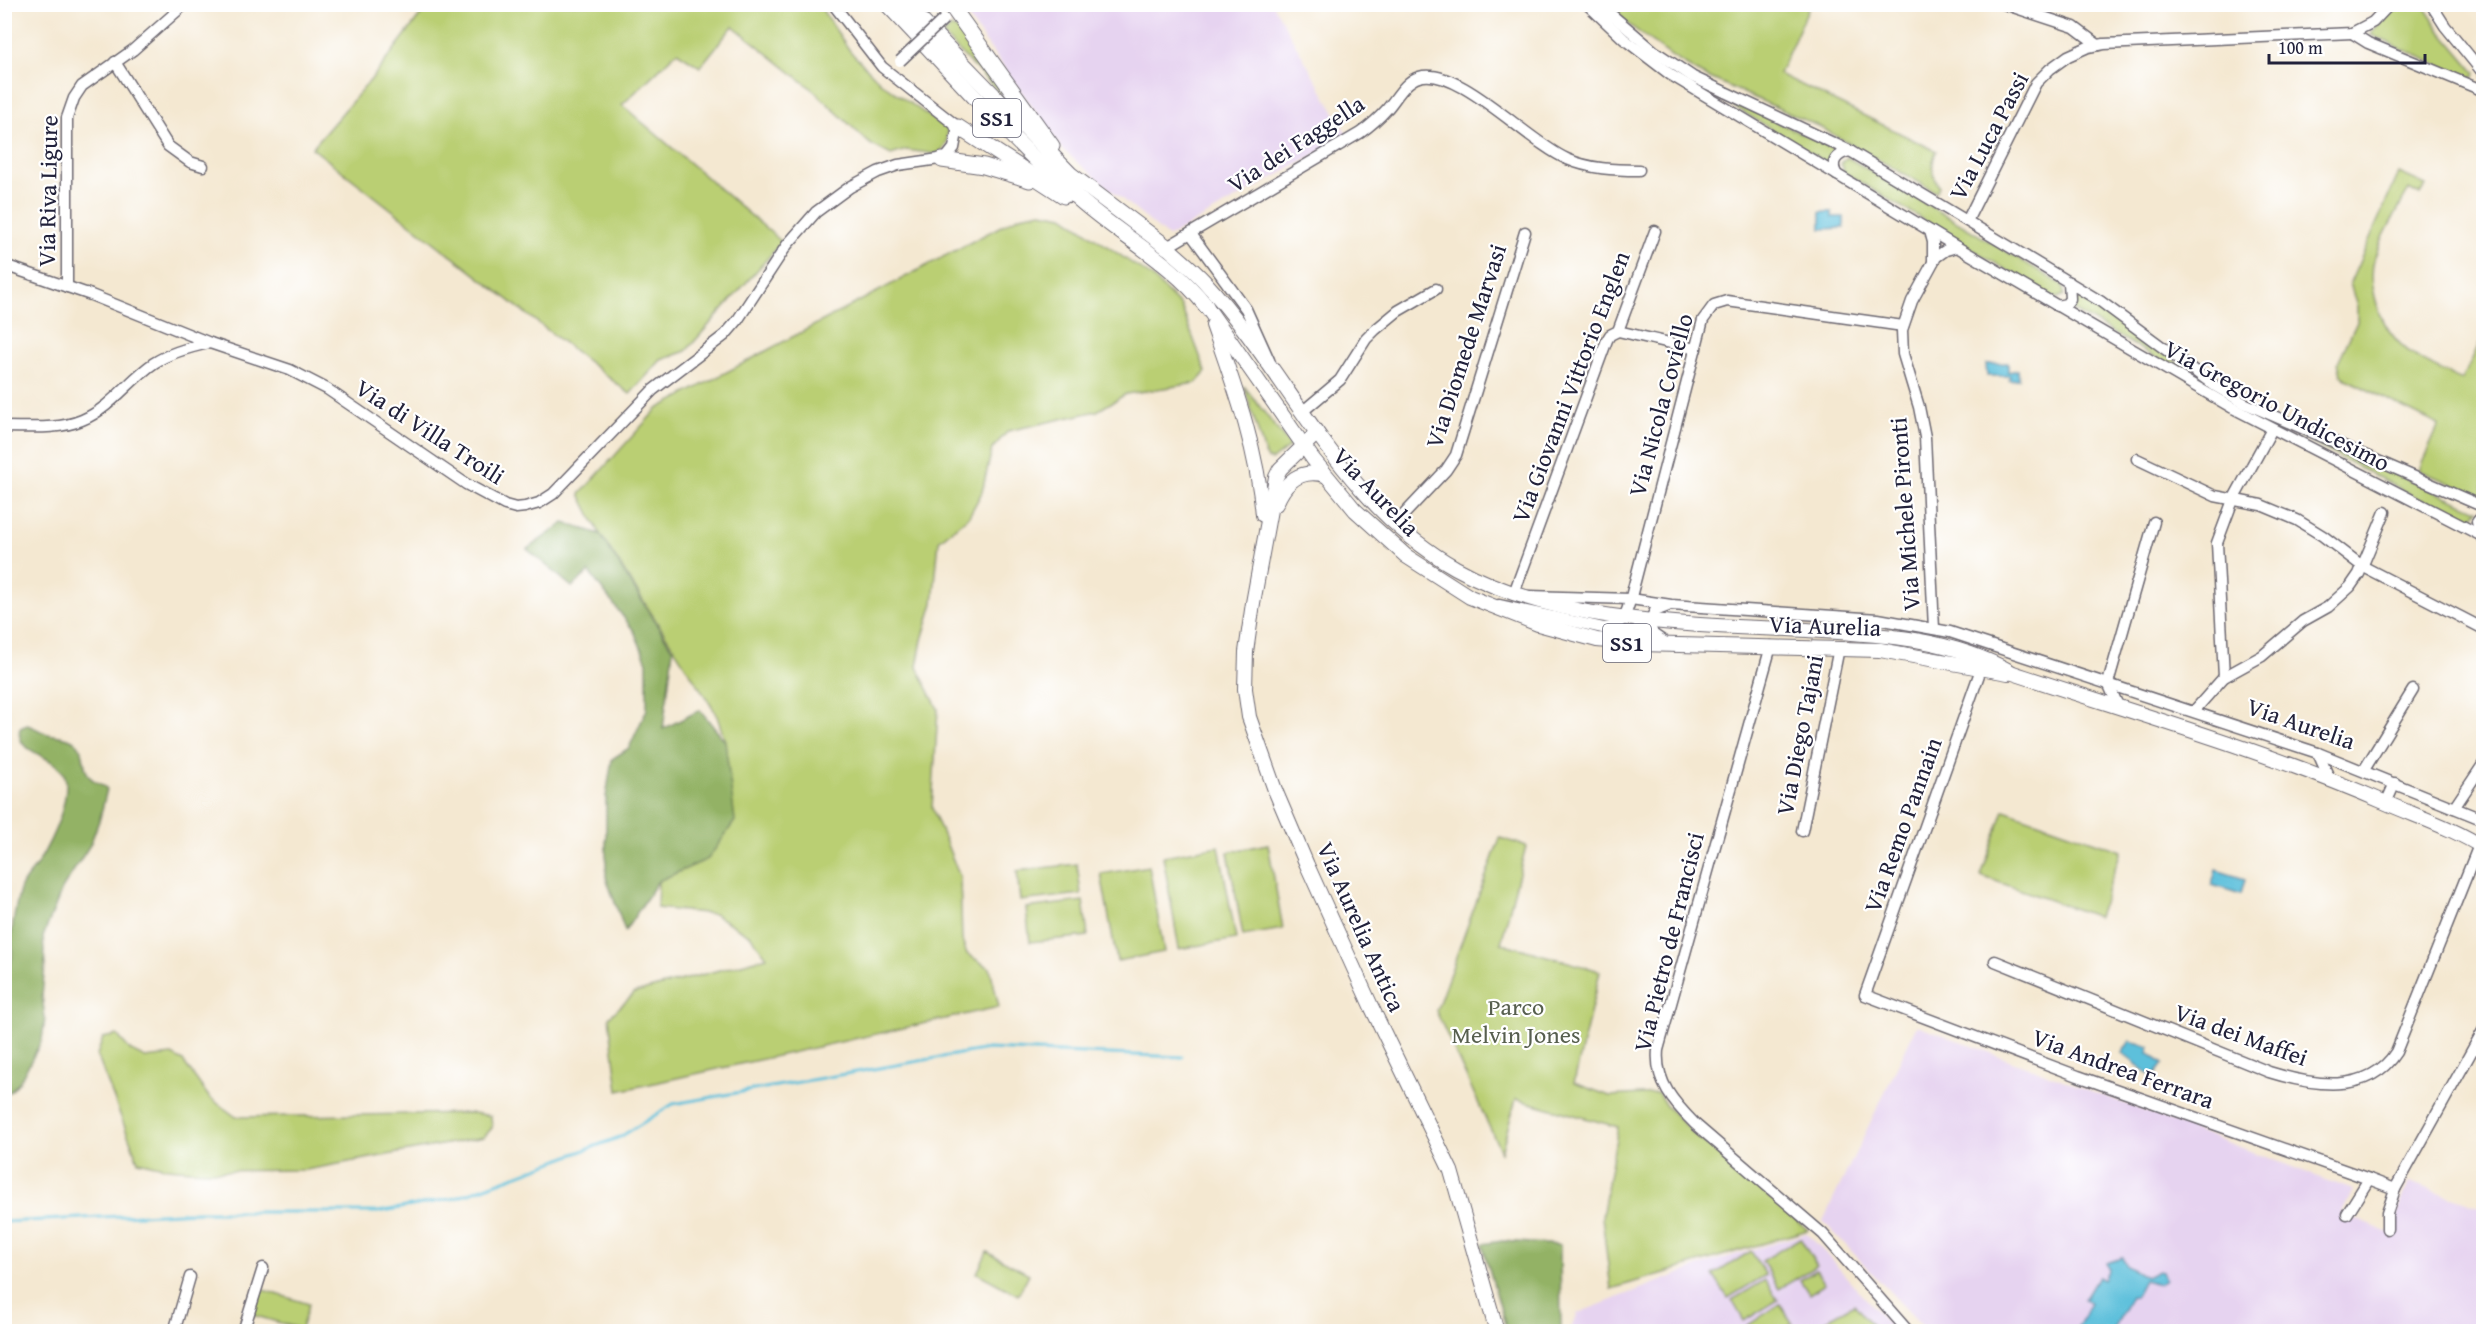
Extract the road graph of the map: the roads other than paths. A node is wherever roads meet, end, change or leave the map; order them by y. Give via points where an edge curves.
1 (185, 4) edge
2 (833, 4) edge
3 (887, 4) edge
4 (905, 4) edge
5 (1587, 4) edge
6 (1599, 4) edge
7 (2004, 4) edge
8 (2391, 4) edge
9 (2431, 4) edge
10 (949, 9) edge
11 (2352, 33) junction
12 (2098, 45) junction
13 (115, 62) junction
14 (887, 72) junction
15 (2484, 74) edge
16 (2484, 91) edge
17 (958, 127) junction
18 (1850, 151) junction
19 (942, 160) junction
20 (204, 166) dead end
21 (1639, 170) dead end
22 (1837, 175) junction
23 (1079, 182) junction
24 (1052, 188) junction
25 (1967, 221) junction
26 (1112, 226) junction
27 (1655, 231) dead end
28 (1930, 231) junction
29 (1525, 232) dead end
30 (1191, 234) junction
31 (1167, 247) junction
32 (1958, 248) junction
33 (1933, 262) junction
34 (4, 265) edge
35 (2069, 282) junction
36 (67, 287) junction
37 (1436, 289) dead end
38 (1206, 306) junction
39 (2057, 306) junction
40 (1903, 326) junction
41 (1618, 331) junction
42 (210, 343) junction
43 (1696, 349) junction
44 (1274, 373) junction
45 (1302, 412) junction
46 (1247, 424) junction
47 (4, 427) edge
48 (2272, 429) junction
49 (1317, 433) junction
50 (1303, 446) junction
51 (2137, 459) dead end
52 (1280, 469) junction
53 (1325, 475) junction
54 (2233, 500) junction
55 (2484, 507) edge
56 (2385, 512) dead end
57 (2484, 514) edge
58 (2154, 522) dead end
59 (1395, 524) junction
60 (1265, 531) junction
61 (2482, 537) edge
62 (2362, 566) junction
63 (1520, 595) junction
64 (1630, 599) junction
65 (1487, 604) junction
66 (1671, 605) junction
67 (1829, 616) junction
68 (1625, 618) junction
69 (1649, 620) junction
70 (1934, 629) junction
71 (2484, 629) edge
72 (1855, 632) junction
73 (1669, 644) junction
74 (1771, 646) junction
75 (1839, 648) junction
76 (1981, 669) junction
77 (2013, 673) junction
78 (2224, 677) junction
79 (2108, 683) junction
80 (2413, 690) dead end
81 (2120, 708) junction
82 (2194, 711) junction
83 (2318, 753) junction
84 (2484, 763) edge
85 (2364, 770) junction
86 (2330, 780) junction
87 (2395, 783) junction
88 (2386, 803) junction
89 (2454, 808) junction
90 (2484, 820) edge
91 (1802, 831) dead end
92 (2482, 844) edge
93 (1995, 962) dead end
94 (1864, 995) joint
95 (2484, 1029) edge
96 (2369, 1179) junction
97 (2395, 1189) junction
98 (2347, 1214) dead end
99 (2387, 1229) dead end
100 (263, 1268) dead end
101 (190, 1277) dead end
102 (174, 1332) edge
103 (243, 1332) edge
104 (1497, 1332) edge
105 (1909, 1332) edge

1 - 13 street, Via Riva Ligure
2 - 14 street
3 - 26 highway, Via Aurelia / SS1 via 1054,177
4 - 23 highway, Via Aurelia / SS1
5 - 22 street, Via Gregorio Undicesimo via 1671,75
6 - 18 street, Via Gregorio Undicesimo via 1654,51 1693,77
7 - 12 street via 2074,27
8 - 11 street, Via Luca Passi via 2373,22
9 - 15 street
10 - 14 street, bridge
10 - 23 highway
11 - 12 street, Via Luca Passi
11 - 16 street
12 - 25 street, Via Luca Passi via 2057,63 2032,88
13 - 20 street via 168,146 190,162
13 - 36 street, Via Riva Ligure via 82,86 69,111
14 - 17 street
17 - 19 street via 952,152
17 - 24 highway
18 - 22 street via 1834,160
18 - 25 street, Via Gregorio Undicesimo
19 - 24 highway via 1002,171
19 - 42 street, Via di Villa Troili via 904,164 878,172 816,212 787,245 725,335 653,390 557,490 532,506 511,507 466,484 308,379
21 - 30 street, Via dei Faggella via 1602,169 1568,159 1545,147 1460,85 1422,76 1410,82 1360,133
22 - 28 street, Via Gregorio Undicesimo
23 - 31 highway, Via Aurelia / SS1
24 - 26 highway
25 - 35 street, Via Gregorio Undicesimo
26 - 38 highway, Via Aurelia / SS1 via 1163,262
27 - 41 street, Via Giovanni Vittorio Englen
28 - 32 street, Via Gregorio Undicesimo
28 - 33 street
29 - 59 street, Via Diomede Marvasi via 1456,455
30 - 31 street
30 - 44 street, Via Aurelia via 1251,316
31 - 44 main road, Via Aurelia / SS1 via 1205,282
32 - 33 street via 1941,252
32 - 39 street, Via Gregorio Undicesimo
33 - 40 street, Via Michele Pironti
34 - 36 street, Via di Villa Troili
35 - 39 street via 2070,299
35 - 55 street, Via Gregorio Undicesimo via 2244,403
36 - 42 street, Via di Villa Troili
37 - 45 street via 1375,330 1340,380
38 - 46 main road
38 - 50 main road, Via Aurelia / SS1
39 - 48 street, Via Gregorio Undicesimo
40 - 43 street, Via Nicola Coviello via 1727,301 1706,313
40 - 70 street, Via Michele Pironti via 1902,347 1925,437
41 - 43 street
41 - 63 street, Via Giovanni Vittorio Englen via 1607,340
42 - 47 street via 162,358 81,420 60,426
43 - 64 street, Via Nicola Coviello
44 - 45 main road, Via Aurelia / SS1
45 - 49 main road, Via Aurelia / SS1
46 - 52 main road via 1265,462 1272,470
46 - 60 main road
48 - 54 street
48 - 61 street, Via Gregorio Undicesimo
49 - 50 main road
49 - 59 main road, Via Aurelia / SS1 via 1356,484
50 - 52 main road
50 - 53 main road, Via Aurelia / SS1
51 - 54 street via 2215,496
52 - 60 main road
53 - 60 main road via 1310,473 1290,481 1281,491
53 - 65 main road, Via Aurelia / SS1 via 1395,548 1458,591
54 - 62 street via 2261,505 2296,520
54 - 78 street via 2216,549
56 - 62 street
57 - 61 street, Via Gregorio Undicesimo via 2477,522
58 - 79 street
59 - 63 main road, Via Aurelia / SS1 via 1456,568
60 - 104 main road, Via Aurelia Antica via 1246,652 1249,717 1307,865 1451,1171
62 - 71 street
62 - 78 street via 2353,584 2328,607 2303,621 2268,652
63 - 64 street, Via Aurelia
63 - 68 main road, Via Aurelia / SS1
64 - 66 street, Via Aurelia
64 - 68 street
65 - 68 street via 1603,628 1616,626
65 - 73 main road, Via Aurelia / SS1 via 1582,637 1617,643
66 - 67 street, Via Aurelia
66 - 69 street via 1658,609
67 - 70 street, Via Aurelia via 1878,619
67 - 72 street
68 - 69 main road, Via Aurelia / SS1
69 - 72 main road, Via Aurelia / SS1
69 - 73 street via 1653,634
70 - 79 street, Via Aurelia
72 - 77 main road, Via Aurelia / SS1 via 1951,647
73 - 74 main road, Via Aurelia / SS1
74 - 75 main road, Via Aurelia / SS1
74 - 105 street, Via Pietro de Francisci via 1658,1050 1659,1071 1677,1106 1823,1234
75 - 76 main road, Via Aurelia / SS1 via 1912,654
75 - 91 street, Via Diego Tajani
76 - 77 main road, Via Aurelia / SS1
76 - 94 street, Via Remo Pannain
77 - 81 main road, Via Aurelia
78 - 82 street
79 - 81 street
79 - 82 street, Via Aurelia
80 - 85 street
81 - 86 main road, Via Aurelia
82 - 83 street, Via Aurelia
83 - 85 street, Via Aurelia
83 - 86 street
84 - 89 street
85 - 87 street, Via Aurelia
86 - 88 main road, Via Aurelia
87 - 88 street
87 - 89 street, Via Aurelia
88 - 92 main road, Via Aurelia
89 - 90 street, Via Aurelia
92 - 93 street, Via dei Maffei via 2396,1052 2379,1072 2355,1081 2314,1083 2269,1072
94 - 96 street, Via Andrea Ferrara
95 - 97 street
96 - 97 street, Via Andrea Ferrara
96 - 98 street
97 - 99 street via 2387,1213
100 - 103 street
101 - 102 street

